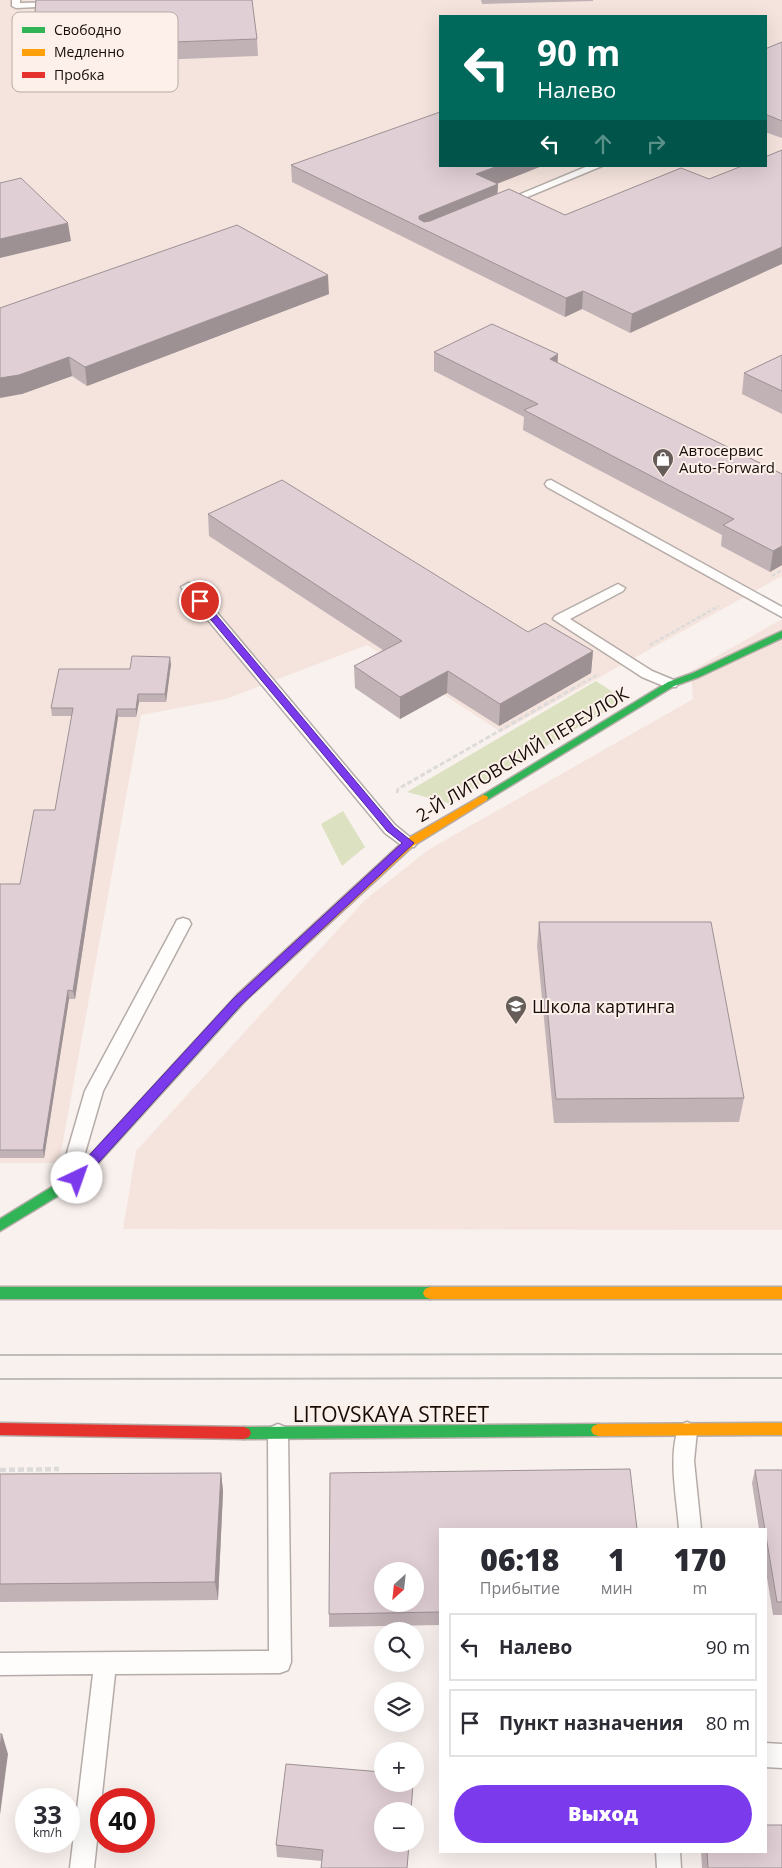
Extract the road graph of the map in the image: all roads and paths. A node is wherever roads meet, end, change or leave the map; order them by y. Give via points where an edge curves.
1 (16, 0) edge
2 (64, 4) edge
3 (594, 167) edge
4 (497, 206) edge
5 (551, 484) dead end
6 (188, 587) dead end
7 (618, 588) dead end
8 (782, 613) edge
9 (782, 634) edge
10 (671, 684) junction
11 (409, 843) junction
12 (183, 924) dead end
13 (77, 1178) junction
14 (0, 1226) edge
15 (782, 1292) edge
16 (0, 1293) edge
17 (0, 1429) edge
18 (782, 1429) edge
19 (687, 1431) junction
20 (278, 1433) junction
21 (690, 1528) edge
22 (0, 1664) edge
23 (105, 1664) junction
24 (767, 1755) edge
25 (782, 1756) edge
26 (668, 1853) edge
27 (82, 1868) edge
28 (669, 1868) edge

1 - 2 lane via 16,6
3 - 4 lane
5 - 8 lane
6 - 11 lane via 390,829
7 - 10 lane via 560,619 647,674
9 - 10 main road, 2-Й ЛИТОВСКИЙ ПЕРЕУЛОК
10 - 11 main road, 2-Й ЛИТОВСКИЙ ПЕРЕУЛОК
11 - 13 main road, 2-Й ЛИТОВСКИЙ ПЕРЕУЛОК via 237,1002
12 - 13 lane via 94,1091 73,1163
13 - 14 main road, 2-Й ЛИТОВСКИЙ ПЕРЕУЛОК
15 - 16 main road
17 - 20 main road, LITOVSKAYA STREET
18 - 19 main road, LITOVSKAYA STREET
19 - 20 main road, LITOVSKAYA STREET
19 - 21 lane via 684,1461
20 - 23 lane via 280,1662
22 - 23 lane
23 - 27 lane
24 - 25 lane
26 - 28 lane

